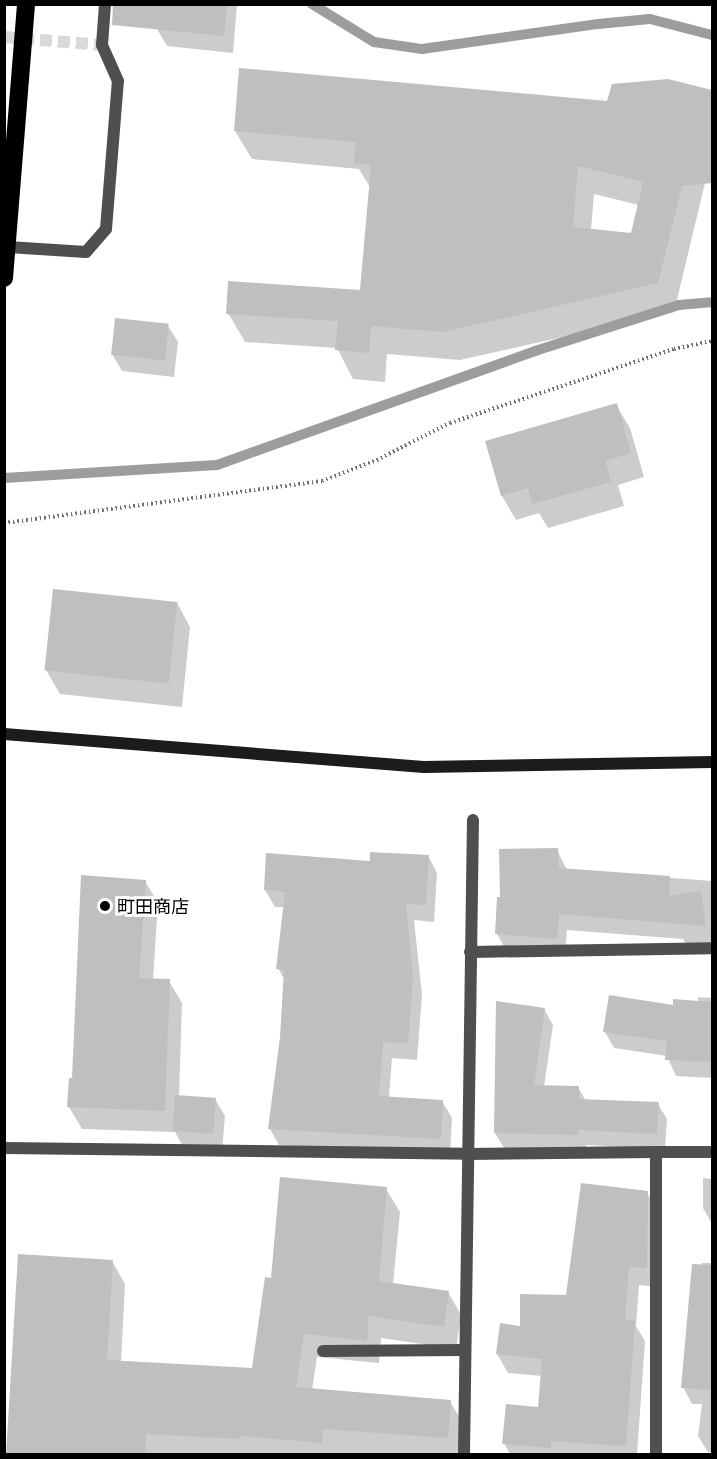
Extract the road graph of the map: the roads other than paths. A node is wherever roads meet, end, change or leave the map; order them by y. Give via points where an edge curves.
1 (26, 4) edge
2 (105, 4) edge
3 (8, 247) junction
4 (4, 278) edge
5 (4, 734) edge
6 (712, 762) edge
7 (473, 820) dead end
8 (712, 948) edge
9 (470, 952) junction
10 (4, 1148) edge
11 (657, 1152) junction
12 (712, 1152) edge
13 (467, 1154) junction
14 (464, 1350) junction
15 (323, 1351) dead end
16 (464, 1455) edge
17 (656, 1455) edge

1 - 3 highway
2 - 3 street via 102,45 118,81 106,229 86,252
3 - 4 highway
5 - 6 street via 424,767
7 - 9 street
8 - 9 street
9 - 13 street
10 - 13 street
11 - 12 street
11 - 13 street
11 - 17 street
13 - 14 street
14 - 15 street
14 - 16 street

